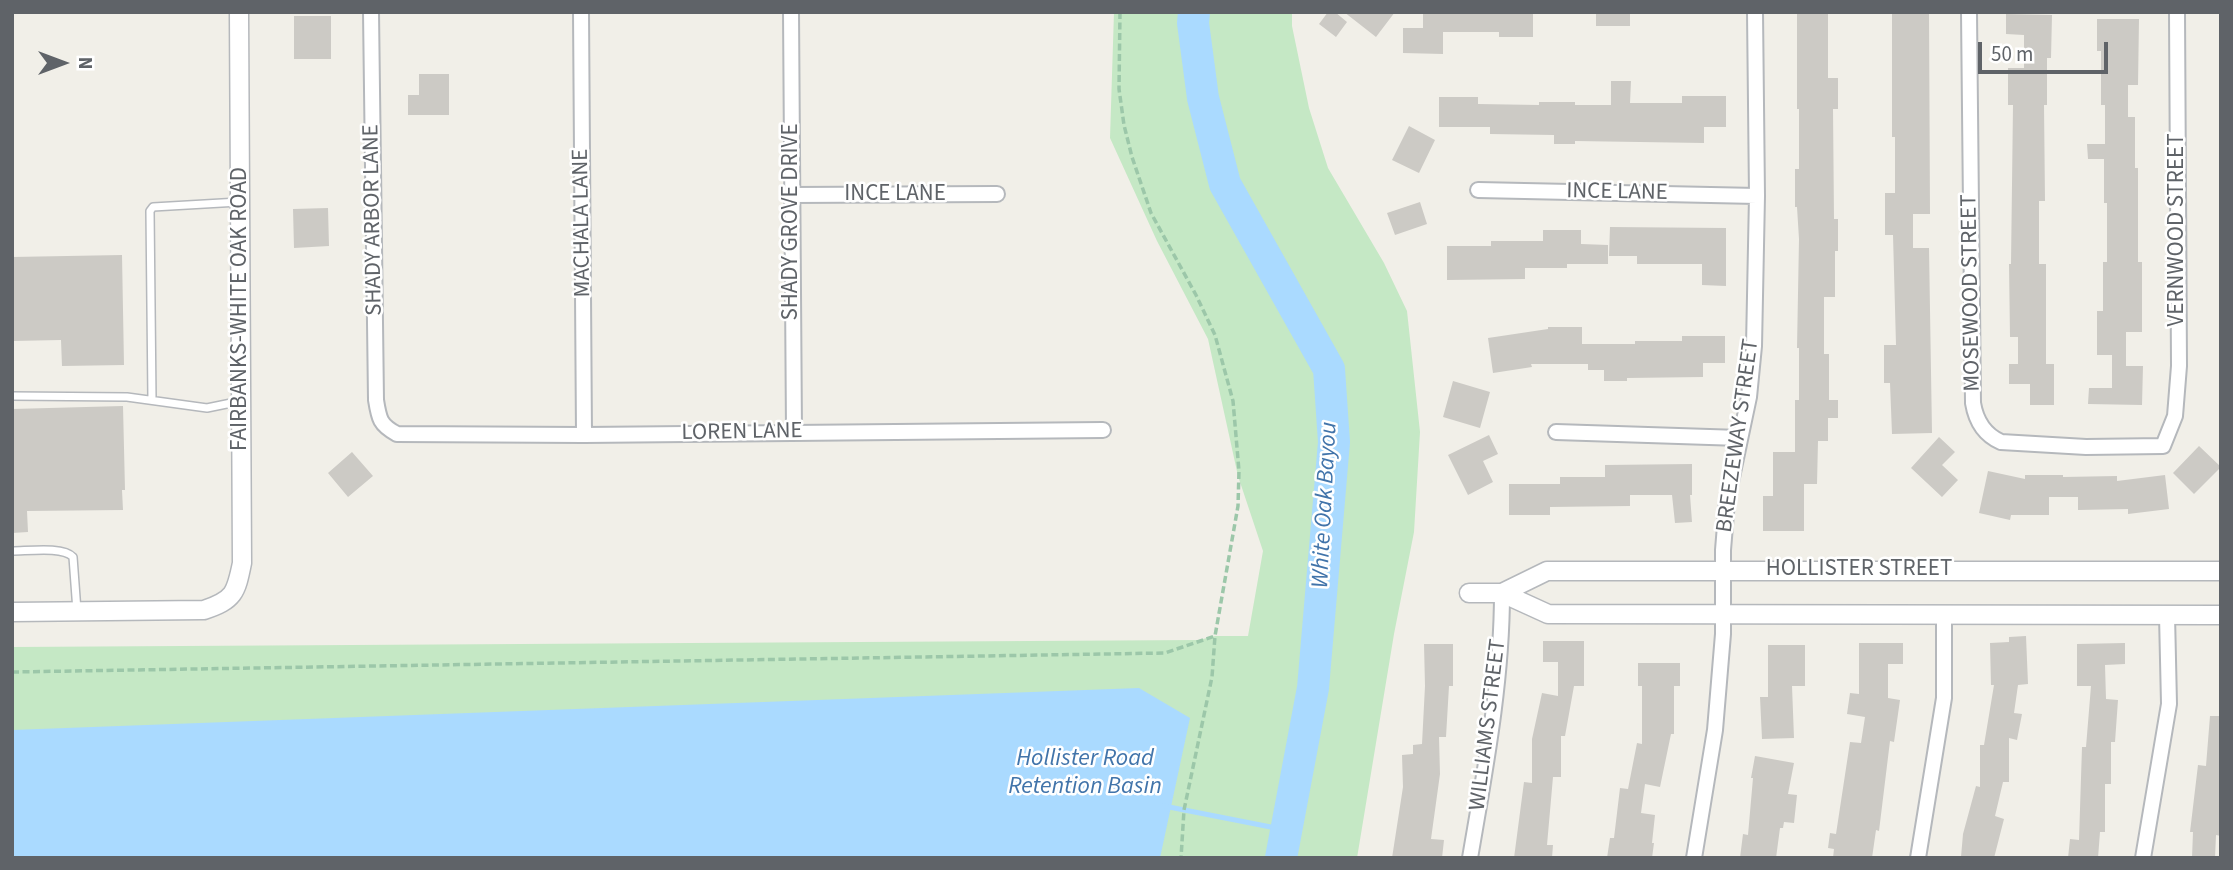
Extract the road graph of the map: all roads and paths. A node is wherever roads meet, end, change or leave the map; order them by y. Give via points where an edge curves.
1 (239, 12) edge
2 (371, 12) edge
3 (581, 12) edge
4 (791, 12) edge
5 (1120, 12) edge
6 (1755, 12) edge
7 (1969, 12) edge
8 (2177, 12) edge
9 (1478, 190) dead end
10 (997, 194) dead end
11 (792, 195) junction
12 (1757, 196) junction
13 (240, 202) junction
14 (12, 396) edge
15 (152, 400) junction
16 (241, 401) junction
17 (384, 427) joint
18 (1103, 430) dead end
19 (794, 432) junction
20 (1556, 432) dead end
21 (584, 435) junction
22 (1740, 438) junction
23 (2163, 446) joint
24 (12, 551) edge
25 (1723, 570) junction
26 (2221, 570) edge
27 (1469, 593) dead end
28 (1502, 593) junction
29 (12, 612) edge
30 (77, 612) junction
31 (1723, 615) junction
32 (2167, 615) junction
33 (2221, 615) edge
34 (1944, 616) junction
35 (1215, 636) junction
36 (12, 672) edge
37 (1181, 858) edge
38 (1471, 858) edge
39 (1694, 858) edge
40 (1918, 858) edge
41 (2143, 858) edge

1 - 13 street, FAIRBANKS-WHITE OAK ROAD
2 - 17 street, SHADY ARBOR LANE via 376,400
3 - 21 street, MACHALA LANE
4 - 11 street, SHADY GROVE DRIVE
5 - 35 path via 1119,89 1132,157 1151,213 1215,335 1233,401 1240,471 1238,506
6 - 12 street, BREEZEWAY STREET
7 - 23 street, MOSEWOOD STREET via 1975,416 1990,437 2001,442
8 - 23 street, VERNWOOD STREET via 2179,366 2175,415
9 - 12 street, INCE LANE
10 - 11 street, INCE LANE
11 - 19 street, SHADY GROVE DRIVE
12 - 22 street, BREEZEWAY STREET via 1754,345
13 - 15 lane via 153,207 149,211
13 - 16 street, FAIRBANKS-WHITE OAK ROAD
14 - 15 lane
15 - 16 lane via 208,408
16 - 30 street, FAIRBANKS-WHITE OAK ROAD via 242,563 238,584 225,603 204,610
17 - 21 street, LOREN LANE via 397,434
18 - 19 street, LOREN LANE
19 - 21 street, LOREN LANE
20 - 22 street
22 - 25 street, BREEZEWAY STREET via 1727,500
24 - 30 lane via 69,552 74,557
25 - 26 street, HOLLISTER STREET
25 - 28 street, HOLLISTER STREET via 1547,571
25 - 31 street, BREEZEWAY STREET
27 - 28 street, HOLLISTER STREET
28 - 31 street, HOLLISTER STREET via 1548,614
28 - 38 street, WILLIAMS STREET via 1502,639
29 - 30 street
31 - 34 street, HOLLISTER STREET
31 - 39 street, BREEZEWAY STREET via 1715,730
32 - 33 street, HOLLISTER STREET
32 - 34 street, HOLLISTER STREET
32 - 41 street via 2169,704
34 - 40 street via 1944,698
35 - 36 path via 1166,653
35 - 37 path via 1212,677 1184,810

